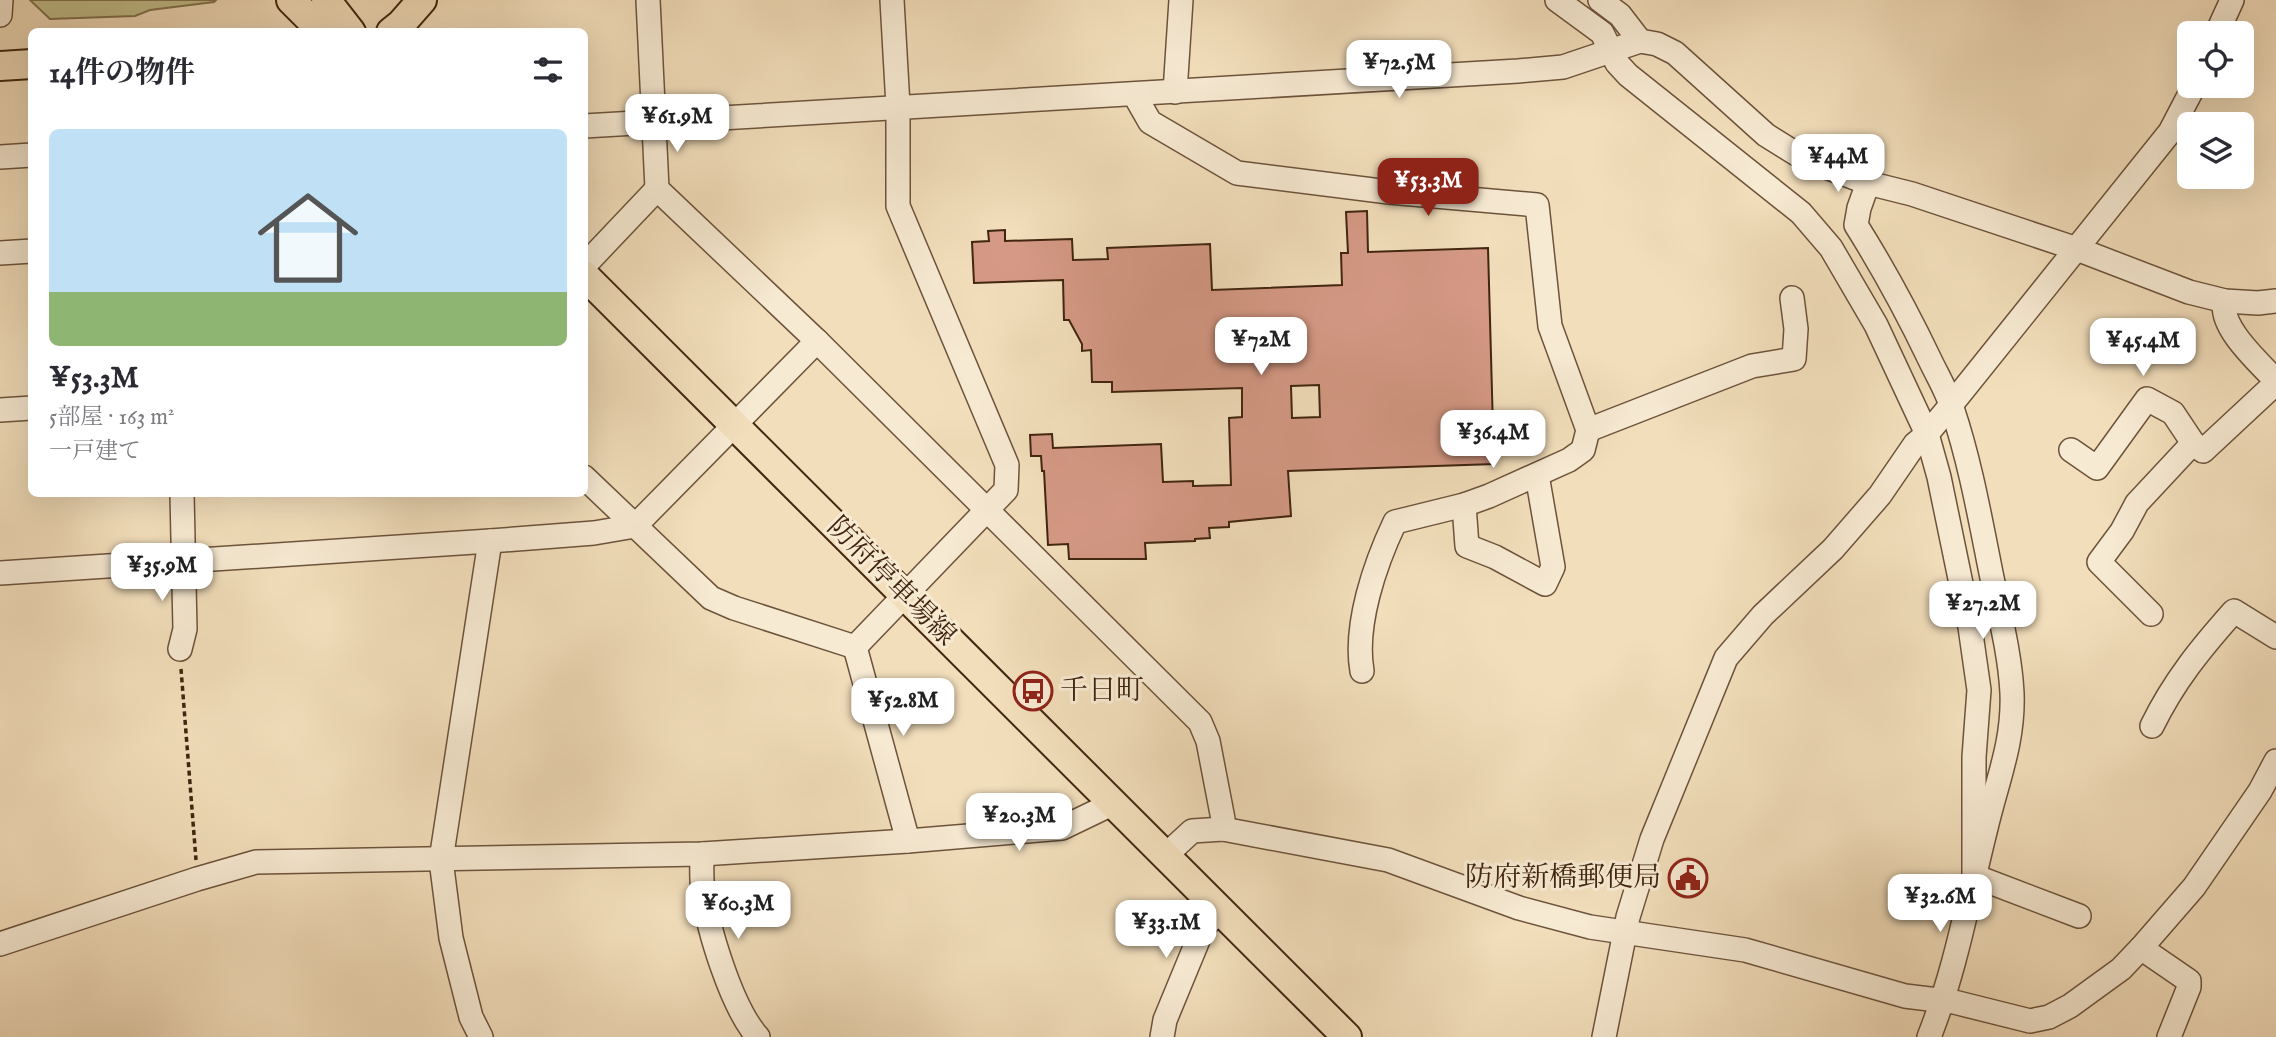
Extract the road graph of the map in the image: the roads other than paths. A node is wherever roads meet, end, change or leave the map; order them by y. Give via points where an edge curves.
1 (1, 0) edge
2 (291, 0) edge
3 (326, 0) edge
4 (422, 0) edge
5 (648, 0) edge
6 (892, 0) edge
7 (1181, 0) edge
8 (1557, 0) edge
9 (1600, 0) edge
10 (2232, 0) edge
11 (0, 15) edge
12 (2222, 21) edge
13 (322, 28) edge
14 (348, 28) edge
15 (396, 28) edge
16 (1640, 41) junction
17 (1611, 50) junction
18 (28, 64) edge
19 (0, 66) edge
20 (1175, 92) junction
21 (1134, 94) junction
22 (2188, 98) edge
23 (898, 106) junction
24 (653, 122) junction
25 (588, 125) edge
26 (28, 155) edge
27 (0, 156) edge
28 (1868, 183) junction
29 (657, 189) junction
30 (2077, 249) junction
31 (28, 251) edge
32 (0, 253) edge
33 (588, 262) edge
34 (588, 279) edge
35 (1792, 298) dead end
36 (2225, 301) junction
37 (2276, 301) edge
38 (817, 341) junction
39 (2276, 382) edge
40 (1951, 405) junction
41 (28, 408) edge
42 (0, 410) edge
43 (734, 424) junction
44 (1588, 430) junction
45 (1927, 434) junction
46 (2193, 443) junction
47 (2071, 450) dead end
48 (1537, 475) junction
49 (588, 481) edge
50 (182, 497) edge
51 (1464, 505) junction
52 (987, 512) junction
53 (635, 526) junction
54 (490, 541) junction
55 (182, 561) junction
56 (0, 573) edge
57 (905, 596) junction
58 (2151, 614) dead end
59 (2276, 638) edge
60 (855, 647) junction
61 (180, 649) road end
62 (1362, 671) dead end
63 (2152, 726) dead end
64 (2276, 761) edge
65 (1114, 803) junction
66 (1223, 829) junction
67 (908, 841) junction
68 (702, 853) junction
69 (1166, 855) junction
70 (442, 860) junction
71 (1975, 876) junction
72 (1220, 909) junction
73 (2079, 916) dead end
74 (1626, 933) junction
75 (0, 944) edge
76 (2141, 948) junction
77 (1943, 1001) junction
78 (2027, 1029) edge
79 (481, 1037) edge
80 (758, 1037) edge
81 (1162, 1037) edge
82 (1347, 1037) edge
83 (1604, 1037) edge
84 (1929, 1037) edge
85 (2169, 1037) edge

1 - 11 street
2 - 13 main road
3 - 14 main road
4 - 15 main road
5 - 24 street
6 - 23 street
7 - 20 street
8 - 17 street via 1602,33
9 - 16 street via 1620,15
10 - 12 street
16 - 17 street
16 - 28 street via 1675,53 1766,135 1803,158
17 - 20 street via 1563,67
17 - 45 street via 1628,75 1801,213 1831,248 1876,325
18 - 19 main road
20 - 21 street
21 - 23 street
21 - 44 street via 1150,122 1237,173 1537,205 1550,326
22 - 30 street via 2170,132
23 - 24 street
23 - 52 street via 898,206 1007,465 1006,490
24 - 25 street
24 - 29 street
26 - 27 street
28 - 30 street
28 - 40 street via 1856,225
29 - 33 street
29 - 38 street
30 - 36 street
30 - 40 street
31 - 32 street
34 - 43 main road, 防府停車場線
35 - 44 street via 1794,359 1752,366
36 - 37 street
36 - 39 street via 2228,324
38 - 43 street
38 - 52 street
39 - 46 street via 2203,451
40 - 45 street
40 - 71 street via 1979,512 2012,693 2006,759
41 - 42 street
43 - 53 street
43 - 57 main road, 防府停車場線
44 - 48 street via 1583,450
45 - 71 street via 1970,627 1979,690
45 - 74 street via 1833,549 1763,615 1726,658 1652,839
46 - 47 street via 2173,413 2147,400 2096,468
46 - 58 street via 2137,503 2099,562
48 - 51 street
48 - 51 street via 1553,567 1545,584 1467,546
49 - 53 street
50 - 55 street
51 - 62 street via 1395,522 1381,552 1365,612 1359,651
52 - 57 street
52 - 66 street via 1200,722 1208,741
53 - 54 street
53 - 60 street via 711,598
54 - 55 street
54 - 70 street
55 - 56 street
55 - 61 street via 185,629
57 - 60 street
57 - 65 main road, 防府停車場線
59 - 63 street via 2234,611 2192,659
60 - 67 street
64 - 76 street via 2194,887
65 - 67 street via 1062,828
65 - 69 main road, 防府停車場線
66 - 69 street via 1192,831
66 - 74 street via 1388,860 1519,908
67 - 68 street
68 - 70 street
68 - 80 street via 702,890 710,928 736,998
69 - 72 main road, 防府停車場線
70 - 75 street via 256,862
70 - 79 street via 451,938 471,1017
71 - 73 street
71 - 77 street
72 - 81 street via 1203,928
72 - 82 main road, 防府停車場線
74 - 77 street via 1745,950 1905,996
74 - 83 street
76 - 78 street via 2121,969 2070,1006
76 - 85 street via 2189,981
77 - 78 street
77 - 84 street

